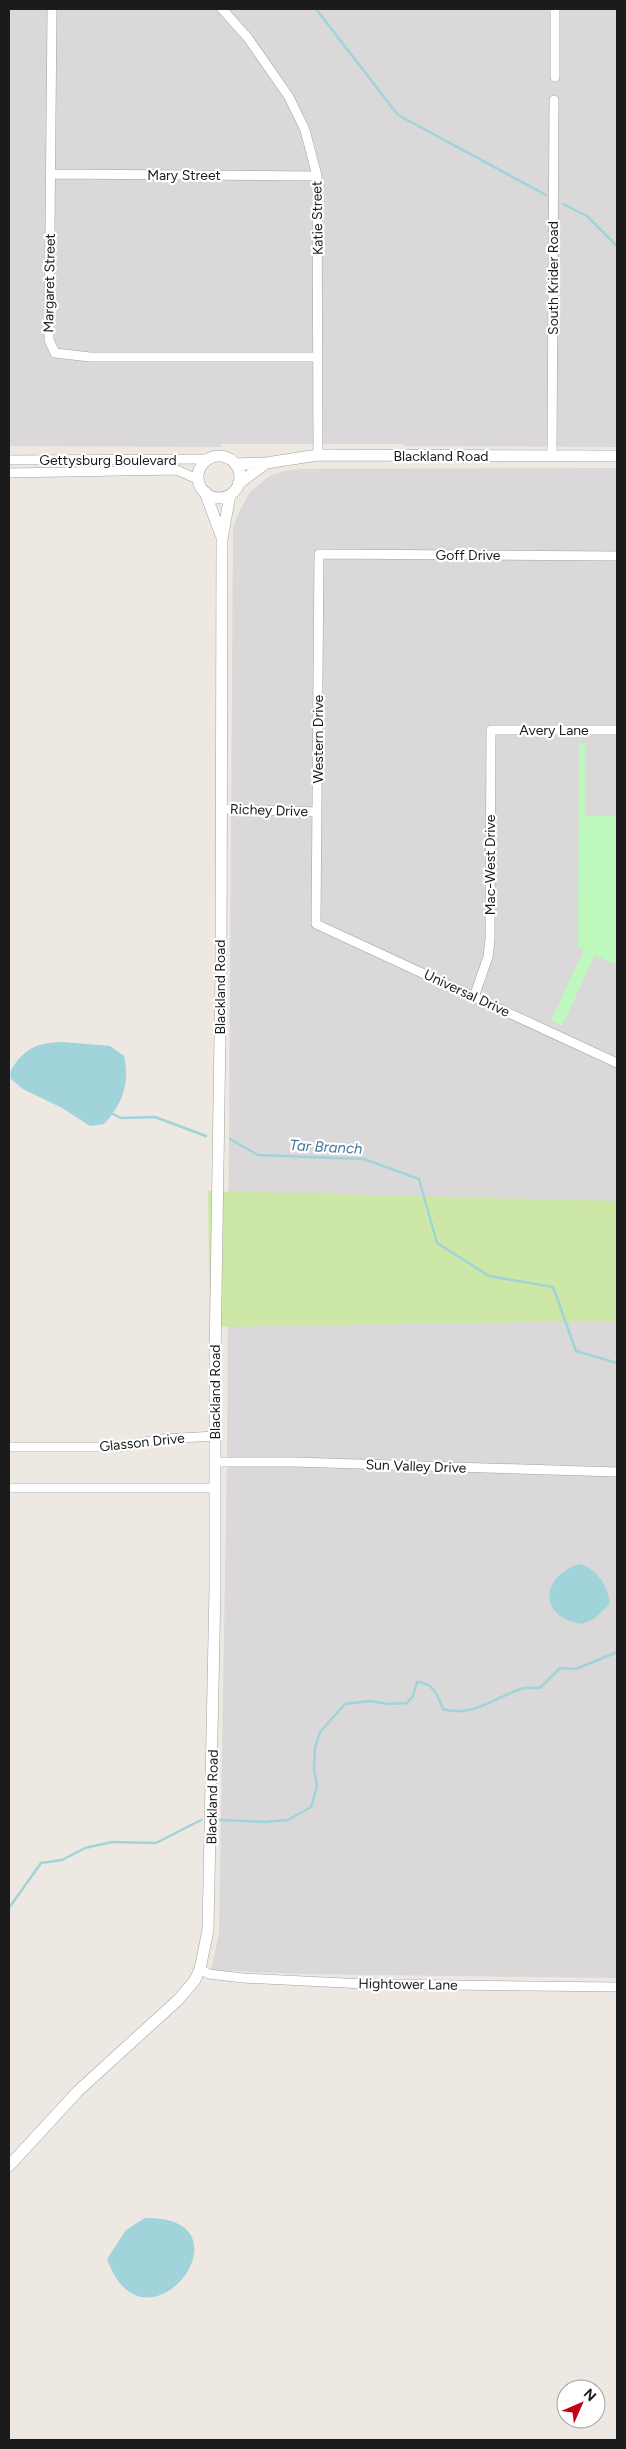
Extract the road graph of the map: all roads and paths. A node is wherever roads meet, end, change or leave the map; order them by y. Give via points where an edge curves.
1 (52, 9) edge
2 (222, 9) edge
3 (555, 9) edge
4 (554, 77) dead end
5 (554, 100) dead end
6 (50, 174) junction
7 (317, 176) junction
8 (317, 357) junction
9 (318, 455) junction
10 (552, 456) junction
11 (617, 456) edge
12 (207, 459) junction
13 (9, 460) edge
14 (235, 464) junction
15 (266, 464) junction
16 (9, 473) edge
17 (199, 480) junction
18 (238, 484) junction
19 (205, 492) junction
20 (230, 494) junction
21 (222, 539) junction
22 (319, 554) joint
23 (617, 556) edge
24 (491, 730) joint
25 (617, 730) edge
26 (221, 809) junction
27 (317, 812) junction
28 (316, 924) joint
29 (474, 997) junction
30 (617, 1063) edge
31 (215, 1436) junction
32 (9, 1448) edge
33 (215, 1462) junction
34 (617, 1472) edge
35 (9, 1488) edge
36 (215, 1488) junction
37 (200, 1969) junction
38 (617, 1986) edge
39 (9, 2166) edge

1 - 6 street, Margaret Street
2 - 7 street, Katie Street via 248,38 289,98 305,130
3 - 4 street
5 - 10 street, South Krider Road
6 - 7 street, Mary Street
6 - 8 street, Margaret Street via 49,340 55,353 90,357
7 - 8 street, Katie Street
8 - 9 street, Katie Street
9 - 10 street, Blackland Road
9 - 15 street, Blackland Road
10 - 11 street, Blackland Road
12 - 13 street, Gettysburg Boulevard
12 - 14 street via 221,456
12 - 17 street via 199,470
14 - 15 street, Blackland Road
14 - 18 street via 240,473
15 - 18 street, Blackland Road
16 - 17 street, Gettysburg Boulevard via 177,470
17 - 19 street
18 - 20 street
19 - 20 street via 214,497
19 - 21 street, Blackland Road
20 - 21 street, Blackland Road
21 - 26 street, Blackland Road
22 - 23 street, Goff Drive
22 - 27 street, Western Drive
24 - 25 street, Avery Lane
24 - 29 street, Mac-West Drive via 490,940 488,957
26 - 27 street, Richey Drive
26 - 31 street, Blackland Road
27 - 28 street, Western Drive
28 - 29 street, Universal Drive
29 - 30 street, Universal Drive
31 - 32 street, Glasson Drive via 162,1439 118,1447
31 - 33 street, Blackland Road
33 - 34 street, Sun Valley Drive
33 - 36 street, Blackland Road
35 - 36 street
36 - 37 street, Blackland Road via 210,1905
37 - 38 street, Hightower Lane via 209,1974 243,1978 356,1983
37 - 39 street, Blackland Road via 179,1999 78,2092

